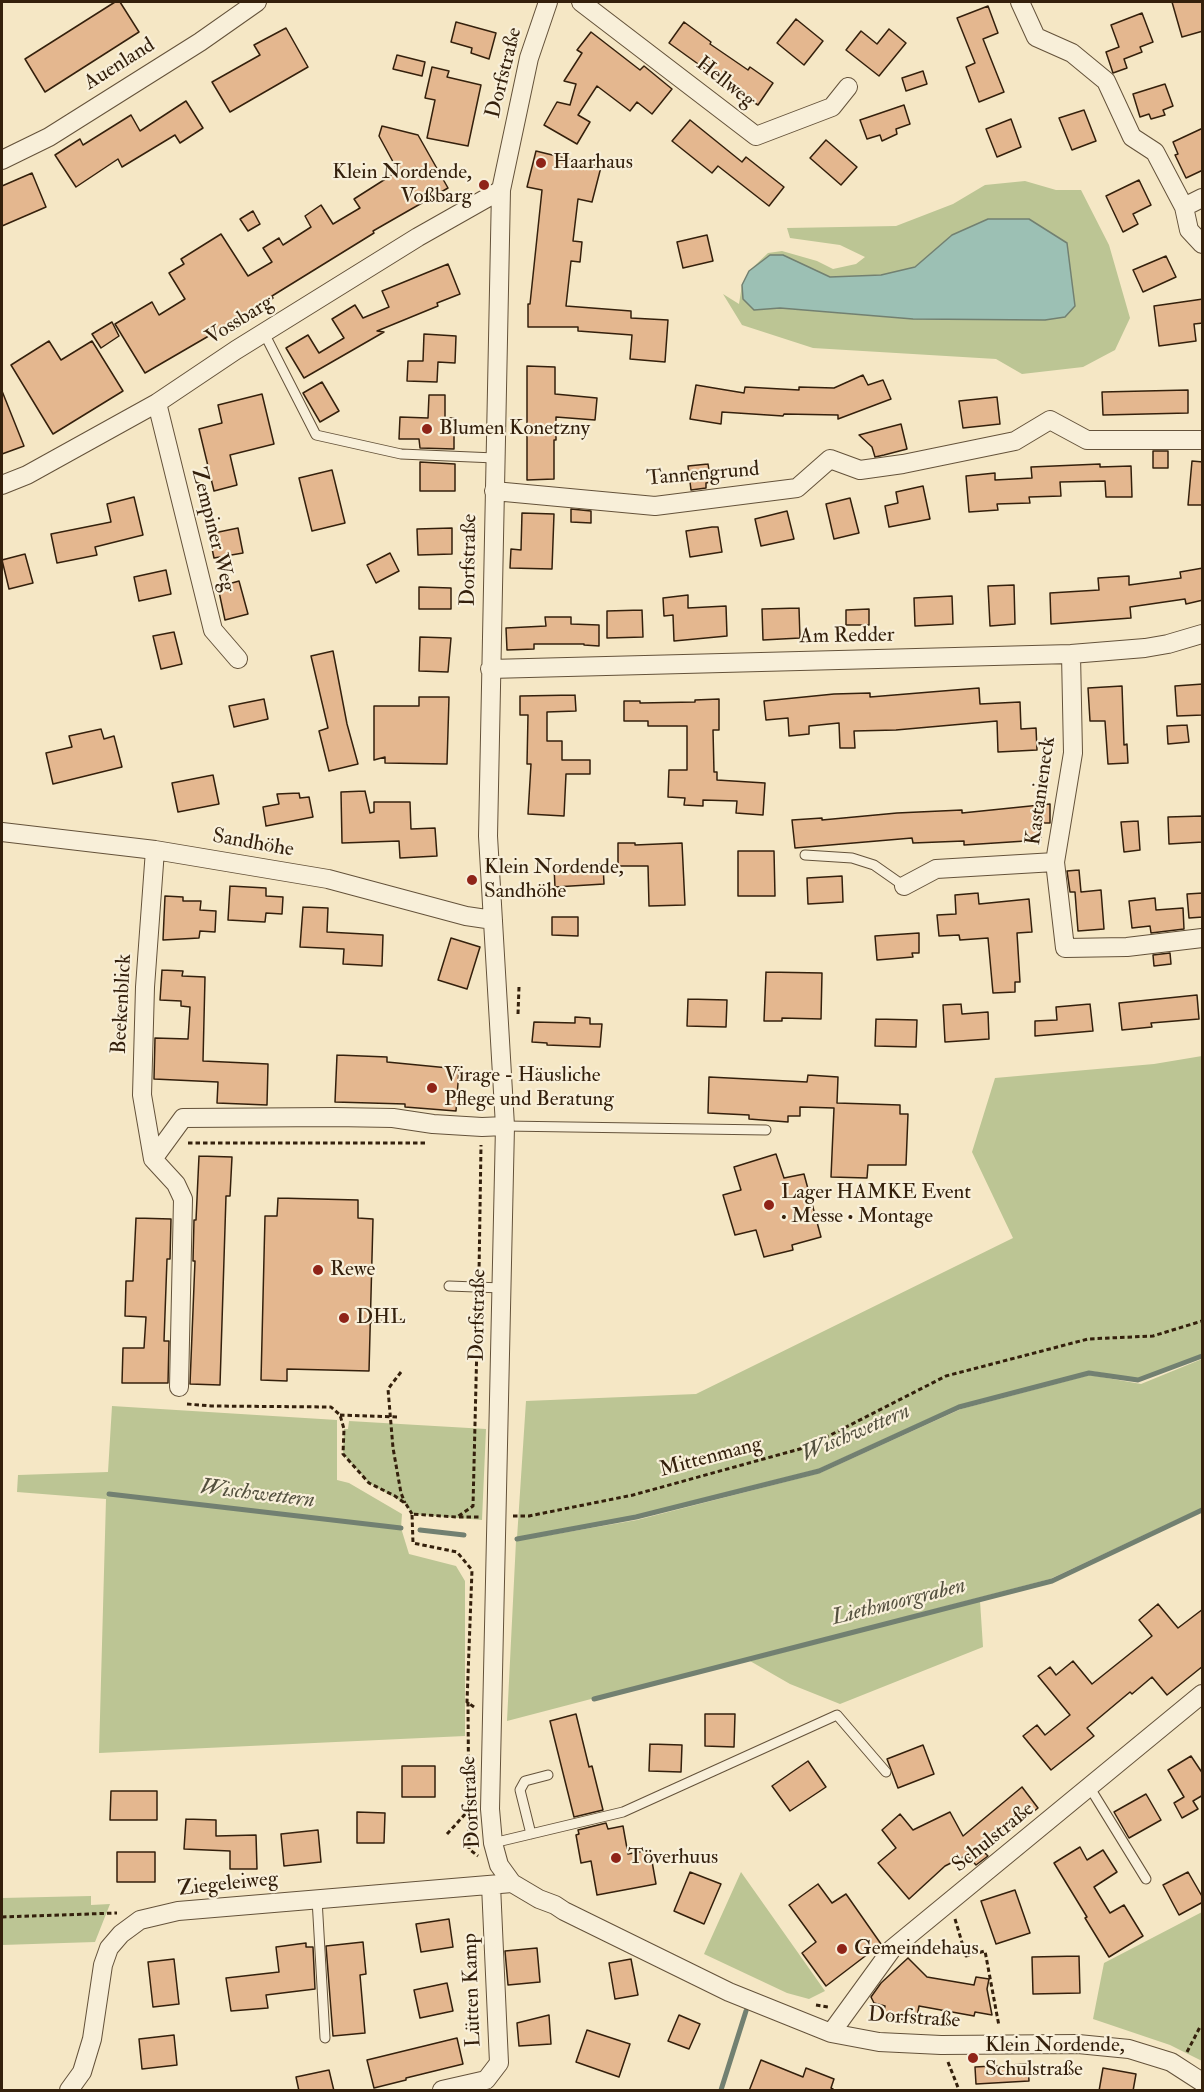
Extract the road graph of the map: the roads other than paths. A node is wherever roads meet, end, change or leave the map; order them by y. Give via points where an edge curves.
1 (257, 2) edge
2 (548, 2) edge
3 (581, 2) edge
4 (1020, 2) edge
5 (848, 87) dead end
6 (2, 160) edge
7 (501, 190) junction
8 (1203, 198) edge
9 (1184, 207) junction
10 (1203, 244) edge
11 (264, 333) junction
12 (157, 403) junction
13 (1203, 440) edge
14 (495, 458) junction
15 (2, 485) edge
16 (494, 490) junction
17 (1203, 634) edge
18 (1071, 654) junction
19 (238, 659) dead end
20 (490, 669) junction
21 (2, 832) edge
22 (155, 850) junction
23 (805, 855) dead end
24 (1055, 862) junction
25 (904, 886) joint
26 (493, 920) junction
27 (1203, 938) edge
28 (505, 1126) junction
29 (766, 1130) dead end
30 (153, 1159) junction
31 (449, 1287) dead end
32 (502, 1288) junction
33 (179, 1387) road end
34 (1203, 1694) edge
35 (886, 1772) dead end
36 (548, 1775) dead end
37 (1090, 1788) junction
38 (531, 1834) junction
39 (493, 1843) junction
40 (1146, 1879) dead end
41 (512, 1883) junction
42 (491, 1885) junction
43 (317, 1899) junction
44 (831, 2033) junction
45 (325, 2038) dead end
46 (1203, 2082) edge
47 (72, 2089) edge
48 (442, 2091) edge

1 - 6 street, Auenland via 49,137
2 - 7 street, Dorfstraße via 529,58
3 - 5 street, Hellweg via 756,136 832,107
4 - 9 street via 1036,37 1072,53 1106,81 1132,137 1155,152
7 - 11 street, Vossbarg
7 - 14 street, Dorfstraße
8 - 9 street
9 - 10 street via 1190,230
11 - 12 street, Vossbarg
11 - 14 lane via 316,435 400,454
12 - 15 street, Vossbarg via 27,476
12 - 19 street, Zempiner Weg via 213,630
13 - 16 street, Tannengrund via 1088,440 1050,420 1015,441 860,470 830,459 797,488 655,506
14 - 16 street, Dorfstraße
16 - 20 street, Dorfstraße
17 - 18 street, Am Redder via 1145,648
18 - 20 street, Am Redder
18 - 24 street, Kastanieneck via 1073,753
20 - 26 street, Dorfstraße via 488,836
21 - 22 street, Sandhöhe
22 - 26 street, Sandhöhe via 328,879
22 - 30 street, Beekenblick via 142,1095
23 - 25 lane via 852,858 874,865
24 - 25 street, Kastanieneck via 936,868
24 - 27 street, Kastanieneck via 1065,948 1127,947
26 - 28 street, Dorfstraße
28 - 29 lane
28 - 30 street via 433,1124 393,1118 183,1118
28 - 32 street, Dorfstraße
30 - 33 street via 176,1184 183,1199
31 - 32 lane
32 - 39 street, Dorfstraße via 490,1809
34 - 37 street, Schulstraße
35 - 38 lane via 837,1715 623,1812
36 - 38 lane via 525,1780 520,1790
37 - 40 lane
37 - 44 street, Schulstraße via 892,1949
38 - 39 lane
39 - 41 street, Dorfstraße via 499,1865
41 - 42 street, Ziegeleiweg
41 - 44 street, Dorfstraße via 729,1992
42 - 43 street, Ziegeleiweg
42 - 48 street, Lütten Kamp via 499,2063 486,2080
43 - 45 lane
43 - 47 street, Ziegeleiweg via 178,1911 140,1920 121,1934 109,1948 103,1965 92,2039
44 - 46 street, Dorfstraße via 879,2042 1078,2044 1129,2049 1175,2065

